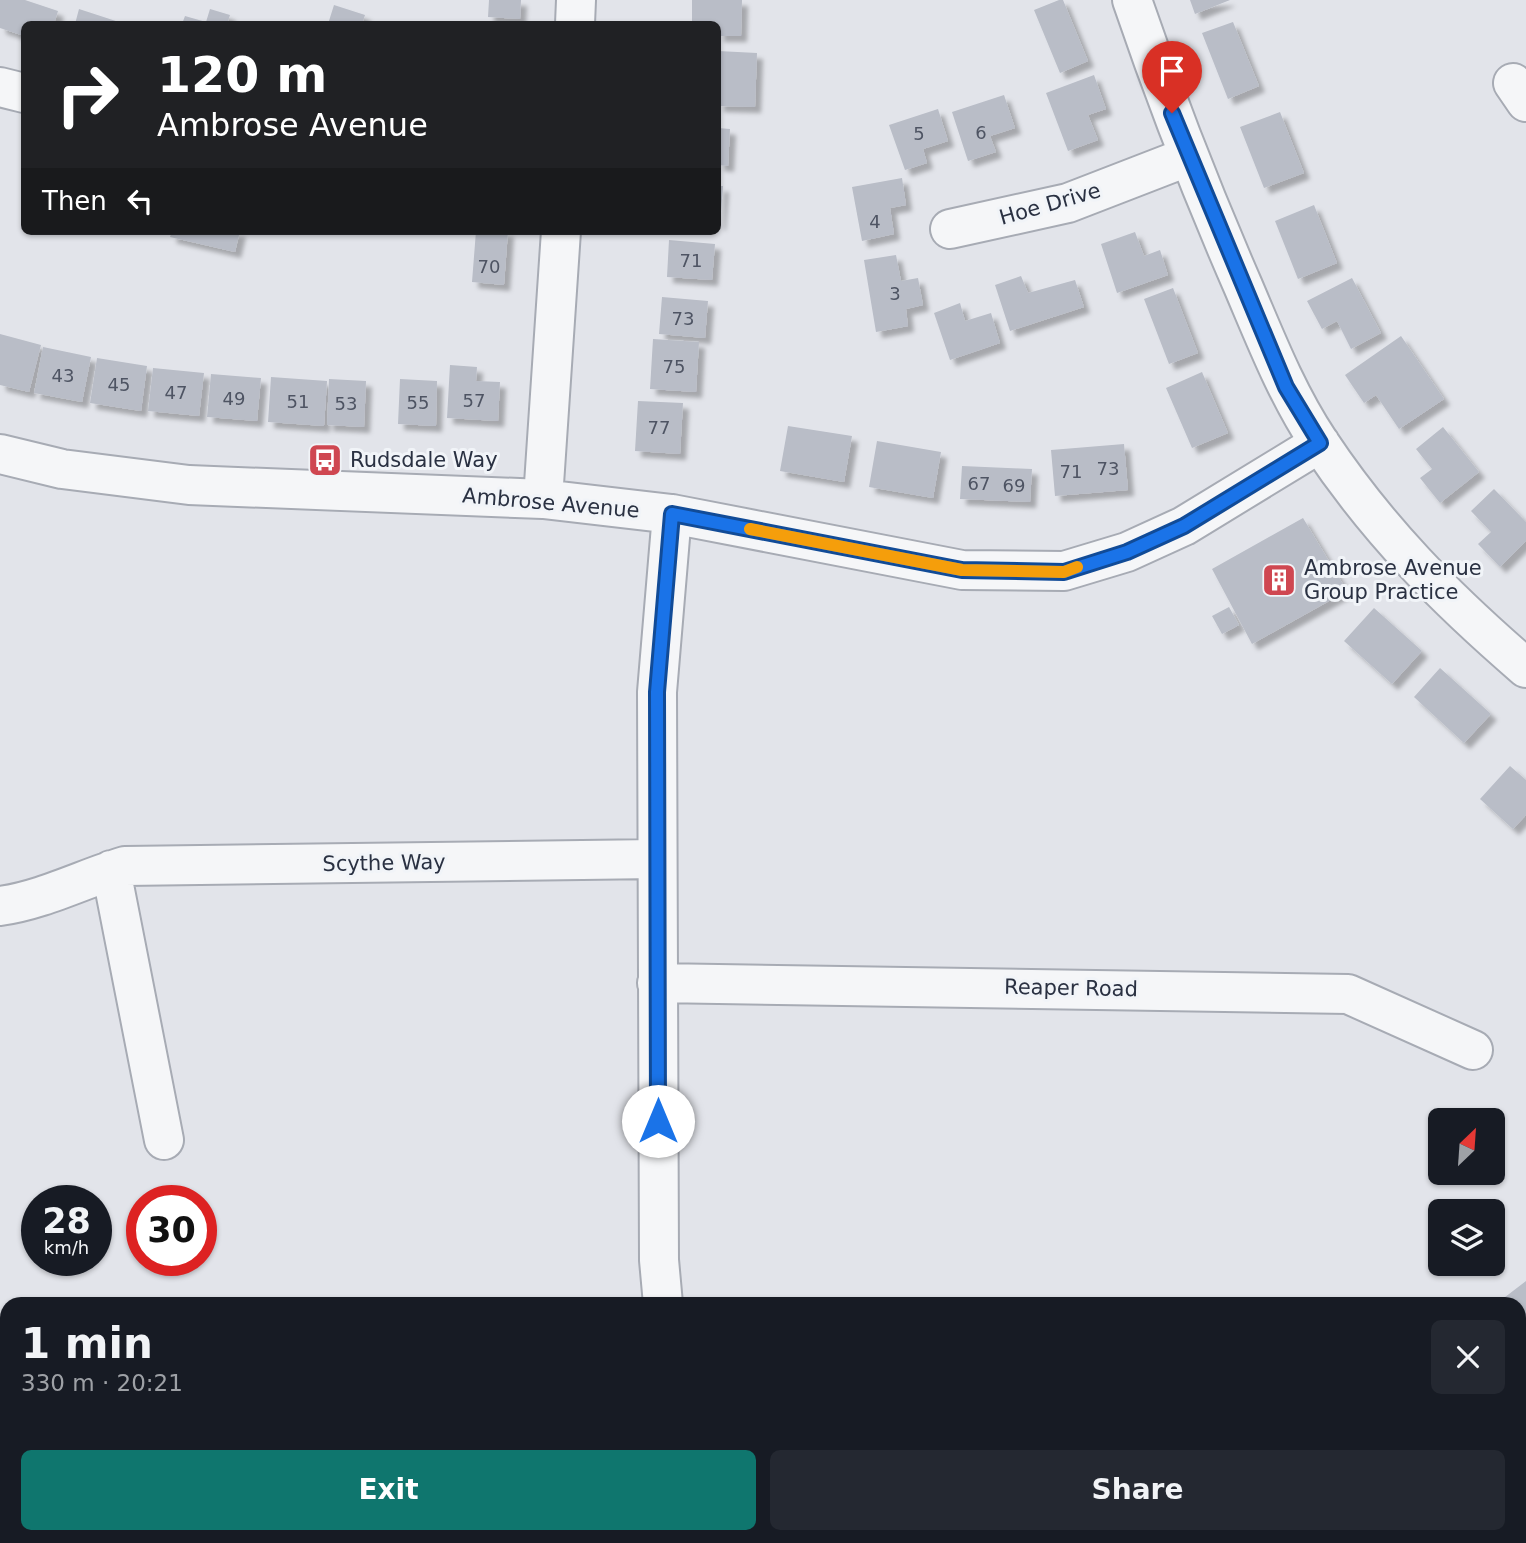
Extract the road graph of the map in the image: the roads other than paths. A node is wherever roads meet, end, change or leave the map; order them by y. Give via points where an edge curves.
1 (576, 0) edge
2 (1132, 0) edge
3 (575, 21) edge
4 (0, 87) edge
5 (21, 92) edge
6 (1187, 157) junction
7 (950, 229) dead end
8 (561, 235) edge
9 (1320, 443) junction
10 (0, 454) edge
11 (542, 499) junction
12 (672, 514) junction
13 (1526, 667) edge
14 (656, 859) junction
15 (111, 870) junction
16 (0, 906) edge
17 (657, 983) junction
18 (1473, 1050) dead end
19 (164, 1140) dead end
20 (662, 1297) edge

1 - 3 street
2 - 6 street
4 - 5 street
6 - 7 street, Hoe Drive via 1069,203
6 - 9 street via 1286,387
8 - 11 street
9 - 12 street, Ambrose Avenue via 1184,526 1127,552 1064,572 962,570
9 - 13 street via 1388,534 1449,601
10 - 11 street, Ambrose Avenue via 62,469 189,485
11 - 12 street, Ambrose Avenue
12 - 14 street via 657,692
14 - 15 street, Scythe Way via 217,863
14 - 17 street
15 - 16 street, Scythe Way via 29,902
15 - 19 street
17 - 18 street, Reaper Road via 1348,994
17 - 20 street

